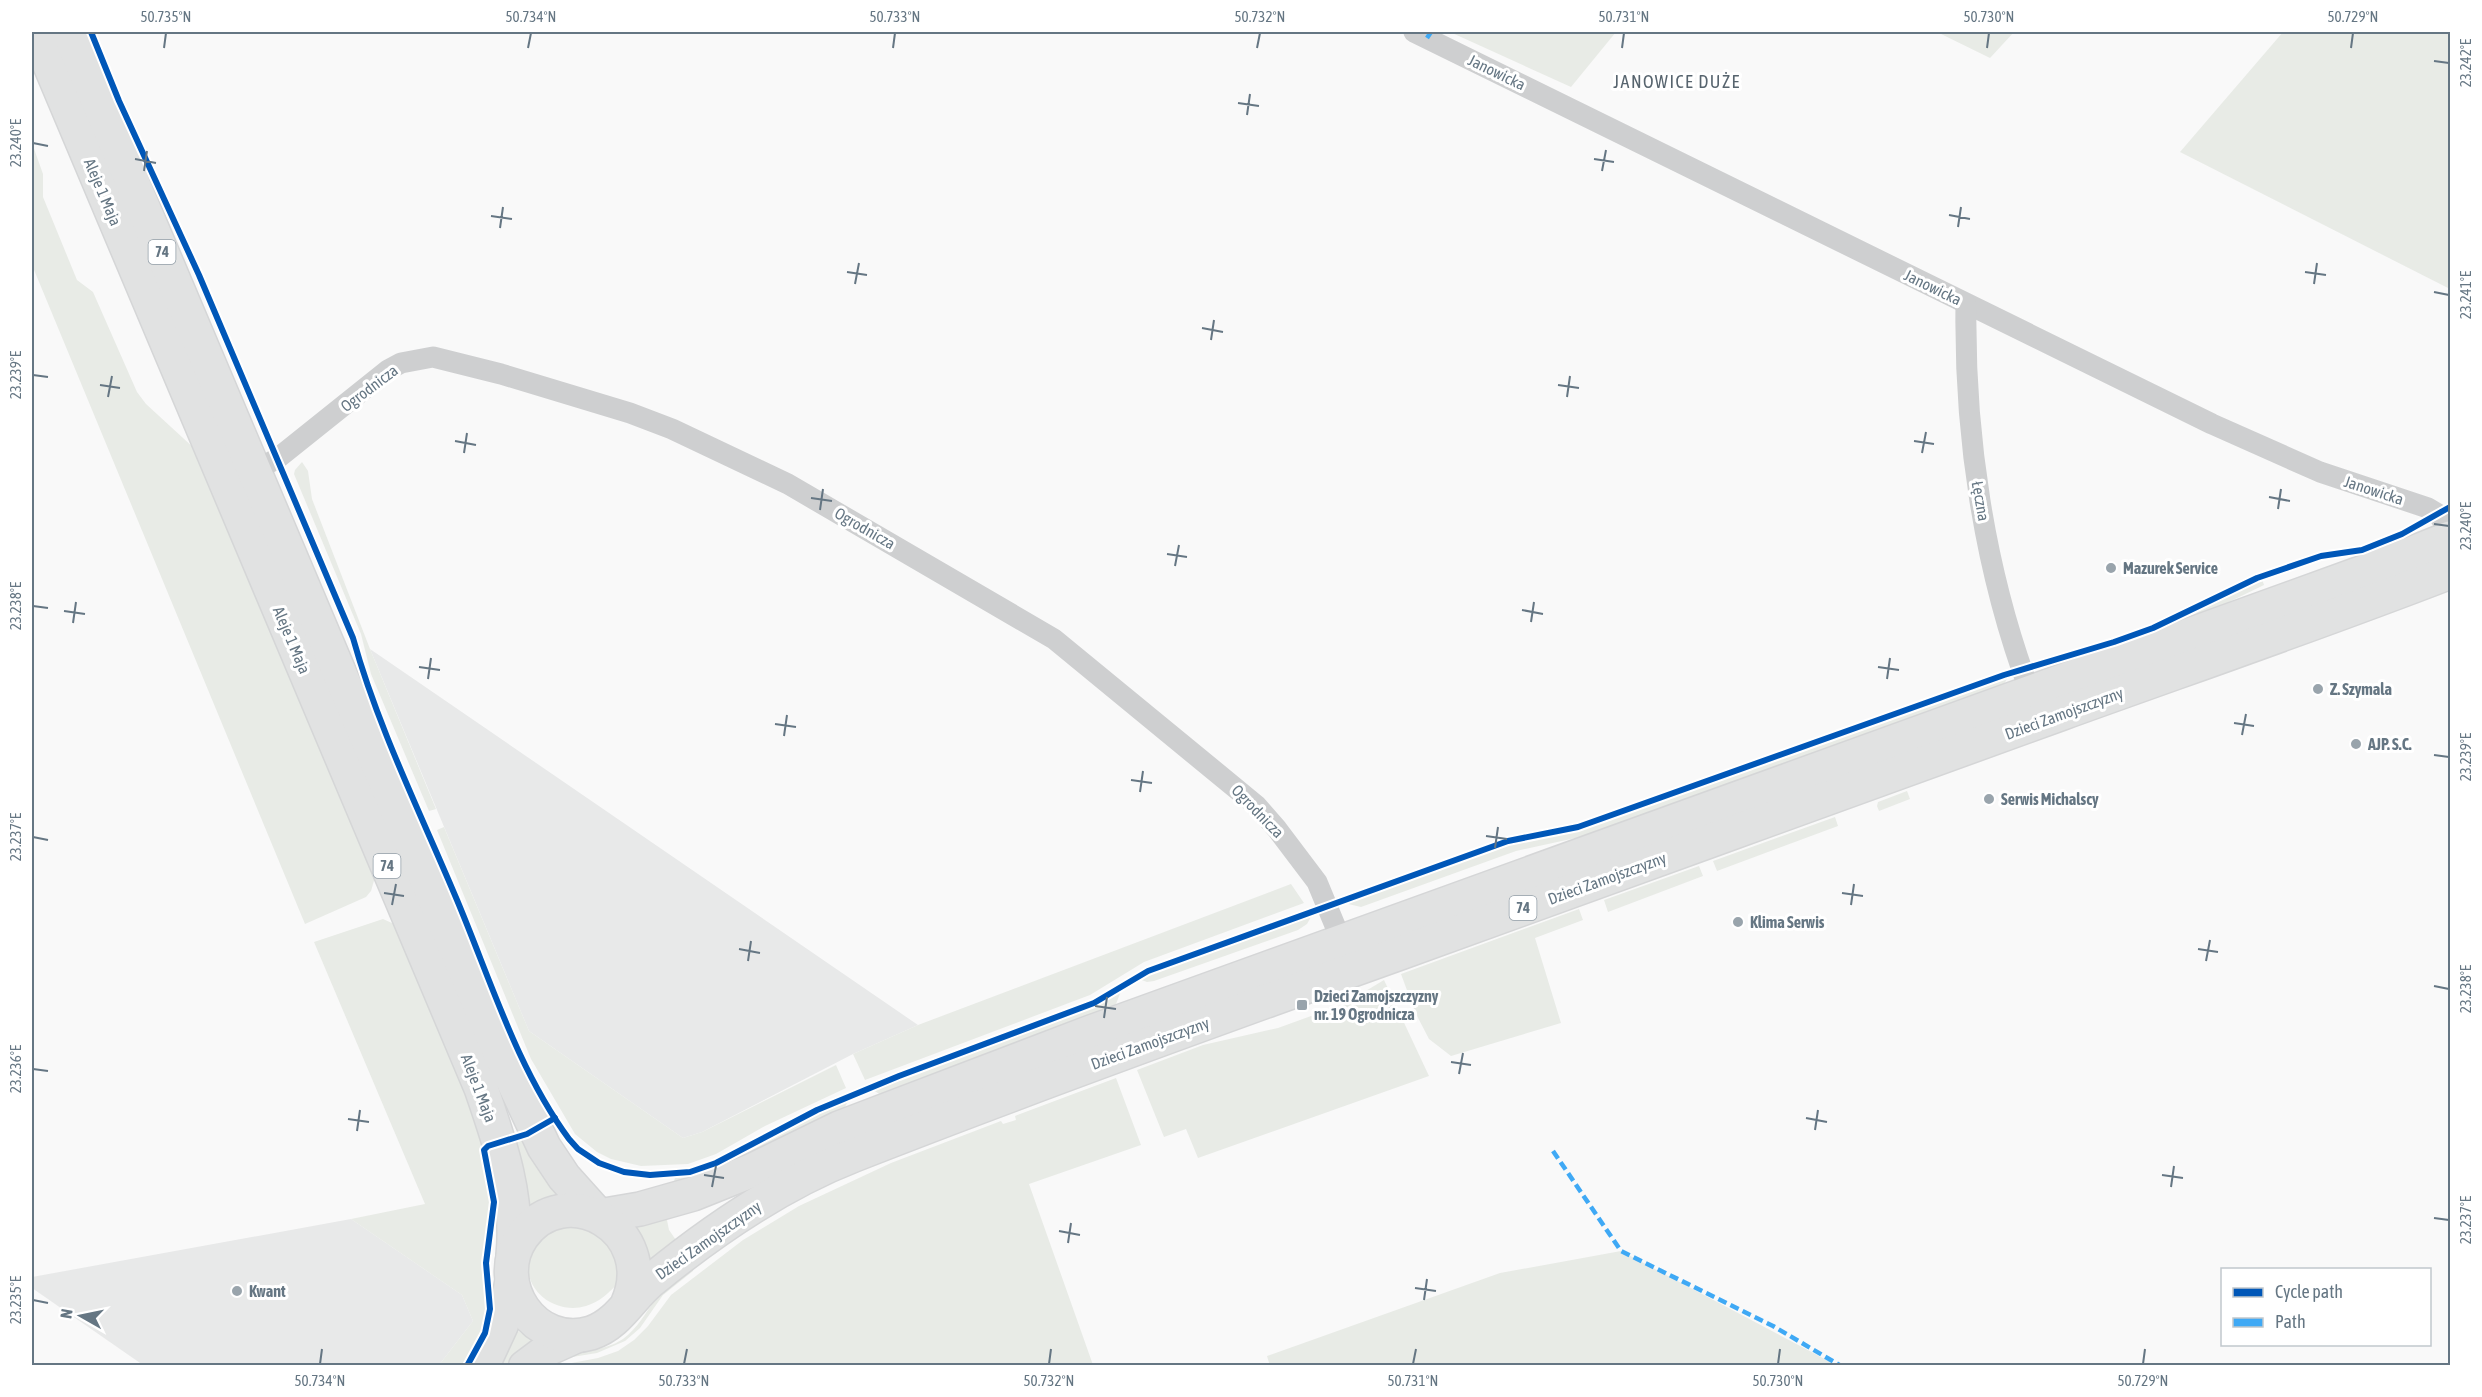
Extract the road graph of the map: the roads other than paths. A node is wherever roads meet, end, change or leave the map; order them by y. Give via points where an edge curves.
1 (36, 32) edge
2 (69, 32) edge
3 (1414, 32) edge
4 (1966, 304) junction
5 (241, 478) junction
6 (2451, 533) edge
7 (2451, 538) edge
8 (2451, 572) edge
9 (2030, 692) junction
10 (1341, 940) junction
11 (599, 1216) junction
12 (512, 1266) junction
13 (627, 1305) junction
14 (582, 1335) junction
15 (484, 1365) edge
16 (524, 1365) edge

1 - 5 main road, Aleje 1 Maja / 74
2 - 5 main road, Aleje 1 Maja / 74
3 - 4 street, Janowicka
4 - 6 street, Janowicka via 2292,460 2428,508 2438,514
4 - 9 street, Łęczna via 1965,344 1976,478 1995,571 2017,658
5 - 10 street, Ogrodnicza via 278,459 388,370 401,363 433,357 501,374 672,429 819,501 1072,652 1256,805 1317,882
5 - 11 main road, Aleje 1 Maja / 74 via 544,1147 564,1177
5 - 12 main road, Aleje 1 Maja / 74 via 481,1088 506,1165 513,1202 516,1229
7 - 9 main road, Dzieci Zamojszczyzny / 74
8 - 13 main road, Dzieci Zamojszczyzny / 74 via 1118,1054 846,1158 744,1212 658,1274
9 - 10 main road, Dzieci Zamojszczyzny / 74
10 - 11 main road, Dzieci Zamojszczyzny / 74 via 849,1124 693,1194
11 - 12 main road, 74 via 569,1211 543,1219 522,1237
11 - 13 main road, 74 via 612,1224 630,1248 635,1277
12 - 14 main road, 74 via 518,1302 534,1322 556,1334
12 - 15 street via 503,1325
13 - 14 main road, 74 via 608,1325
14 - 16 street via 550,1348

